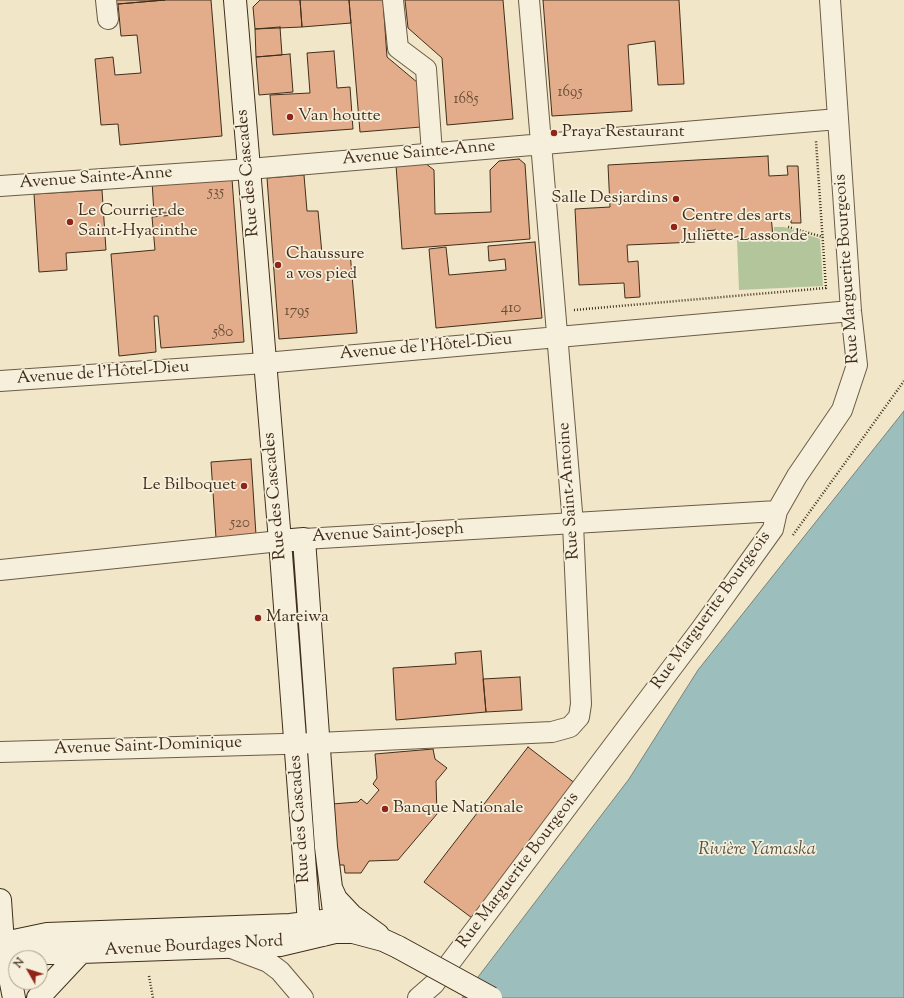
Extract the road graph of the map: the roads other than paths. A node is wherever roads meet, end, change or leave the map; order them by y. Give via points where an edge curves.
1 (235, 0) edge
2 (393, 0) edge
3 (530, 0) edge
4 (830, 0) edge
5 (838, 119) junction
6 (542, 144) junction
7 (432, 153) junction
8 (249, 168) junction
9 (0, 186) edge
10 (851, 311) junction
11 (558, 336) junction
12 (265, 364) junction
13 (0, 381) edge
14 (777, 511) junction
15 (573, 524) junction
16 (304, 539) junction
17 (280, 541) junction
18 (0, 570) edge
19 (295, 743) junction
20 (318, 743) junction
21 (0, 752) edge
22 (0, 900) edge
23 (330, 924) junction
24 (2, 943) edge
25 (391, 944) junction
26 (229, 947) junction
27 (81, 952) junction
28 (14, 998) edge
29 (38, 998) edge
30 (303, 998) edge
31 (418, 998) edge
32 (492, 998) edge

1 - 8 street, Rue des Cascades
2 - 7 street via 398,48 426,69
3 - 6 street, Rue Saint-Antoine
4 - 5 street, Rue Marguerite Bourgeois
5 - 6 street, Avenue Sainte-Anne
5 - 10 street, Rue Marguerite Bourgeois
6 - 7 street, Avenue Sainte-Anne
6 - 11 street, Rue Saint-Antoine
7 - 8 street, Avenue Sainte-Anne
8 - 9 street, Avenue Sainte-Anne
8 - 12 street, Rue des Cascades
10 - 11 street, Avenue de l'Hôtel-Dieu
10 - 14 street, Rue Marguerite Bourgeois via 857,365 842,410 797,476
11 - 12 street, Avenue de l'Hôtel-Dieu
11 - 15 street, Rue Saint-Antoine
12 - 13 street, Avenue de l'Hôtel-Dieu
12 - 17 street, Rue des Cascades
14 - 15 street, Avenue Saint-Joseph
14 - 31 street, Rue Marguerite Bourgeois via 773,529 701,629 434,984
15 - 16 street, Avenue Saint-Joseph
15 - 20 street, Rue Saint-Antoine via 581,704 579,716 570,727 552,732
16 - 17 street, Avenue Saint-Joseph
16 - 20 street, Rue des Cascades
17 - 18 street, Avenue Saint-Joseph
17 - 19 street, Rue des Cascades
19 - 20 street, Rue Saint-Antoine
19 - 21 street, Avenue Saint-Dominique
19 - 23 street, Rue des Cascades
20 - 23 street, Rue des Cascades via 331,887 336,899
22 - 24 street
23 - 24 street, Avenue Bourdages Nord via 48,934
23 - 25 street, Rue des Cascades
23 - 25 street, Avenue Bourdages Nord
23 - 26 street, Avenue Bourdages Nord via 280,945
24 - 27 street, Avenue Bourdages Nord via 46,953
24 - 28 street
25 - 32 street, bridge
26 - 27 street, Avenue Bourdages Nord
26 - 30 street via 268,962 280,971
27 - 29 street

